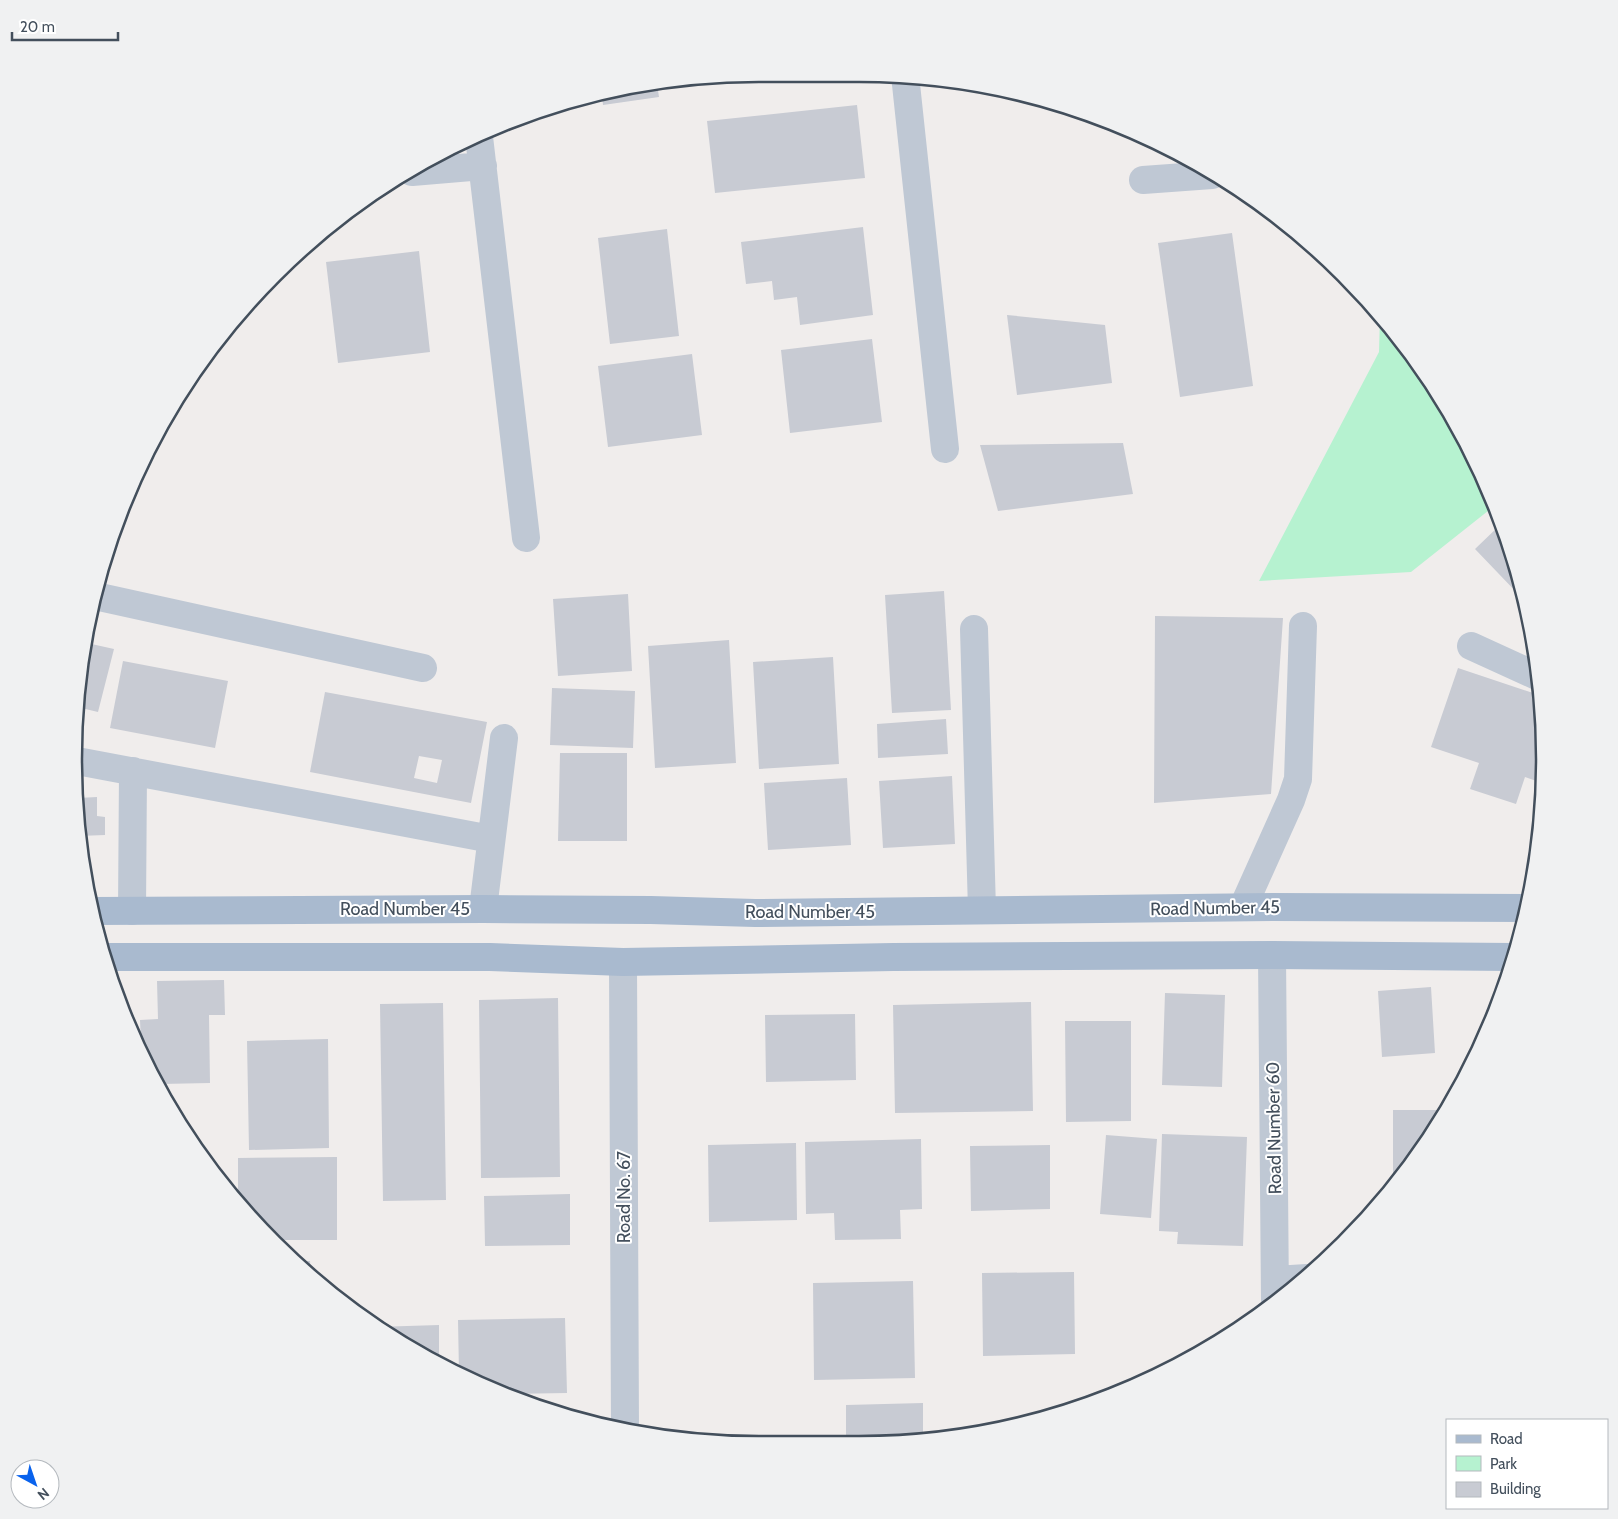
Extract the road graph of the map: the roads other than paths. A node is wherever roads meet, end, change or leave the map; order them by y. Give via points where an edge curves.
1 (906, 84) edge
2 (480, 143) edge
3 (483, 166) junction
4 (425, 171) edge
5 (1203, 177) edge
6 (1143, 180) dead end
7 (945, 449) dead end
8 (526, 538) dead end
9 (103, 598) edge
10 (1303, 626) dead end
11 (974, 629) dead end
12 (1471, 646) dead end
13 (423, 668) dead end
14 (1530, 673) edge
15 (504, 738) dead end
16 (82, 761) edge
17 (133, 771) junction
18 (492, 839) junction
19 (1243, 907) junction
20 (1518, 908) edge
21 (483, 909) junction
22 (132, 910) junction
23 (982, 910) junction
24 (100, 911) edge
25 (1272, 955) junction
26 (112, 957) edge
27 (1506, 957) edge
28 (623, 962) junction
29 (1275, 1290) edge
30 (625, 1423) edge

1 - 7 street
2 - 3 street
3 - 4 street
3 - 8 street
5 - 6 street
9 - 13 street
10 - 19 street via 1298,779
11 - 23 street
12 - 14 street
15 - 18 street
16 - 17 street
17 - 18 street
17 - 22 street
18 - 21 street
19 - 20 main road, Road Number 45
19 - 23 main road, Road Number 45
21 - 22 main road, Road Number 45
21 - 23 main road, Road Number 45 via 755,913
22 - 24 main road, Road Number 45
25 - 27 main road
25 - 28 main road
25 - 29 street, Road Number 60
26 - 28 main road via 490,957
28 - 30 street, Road No. 67

